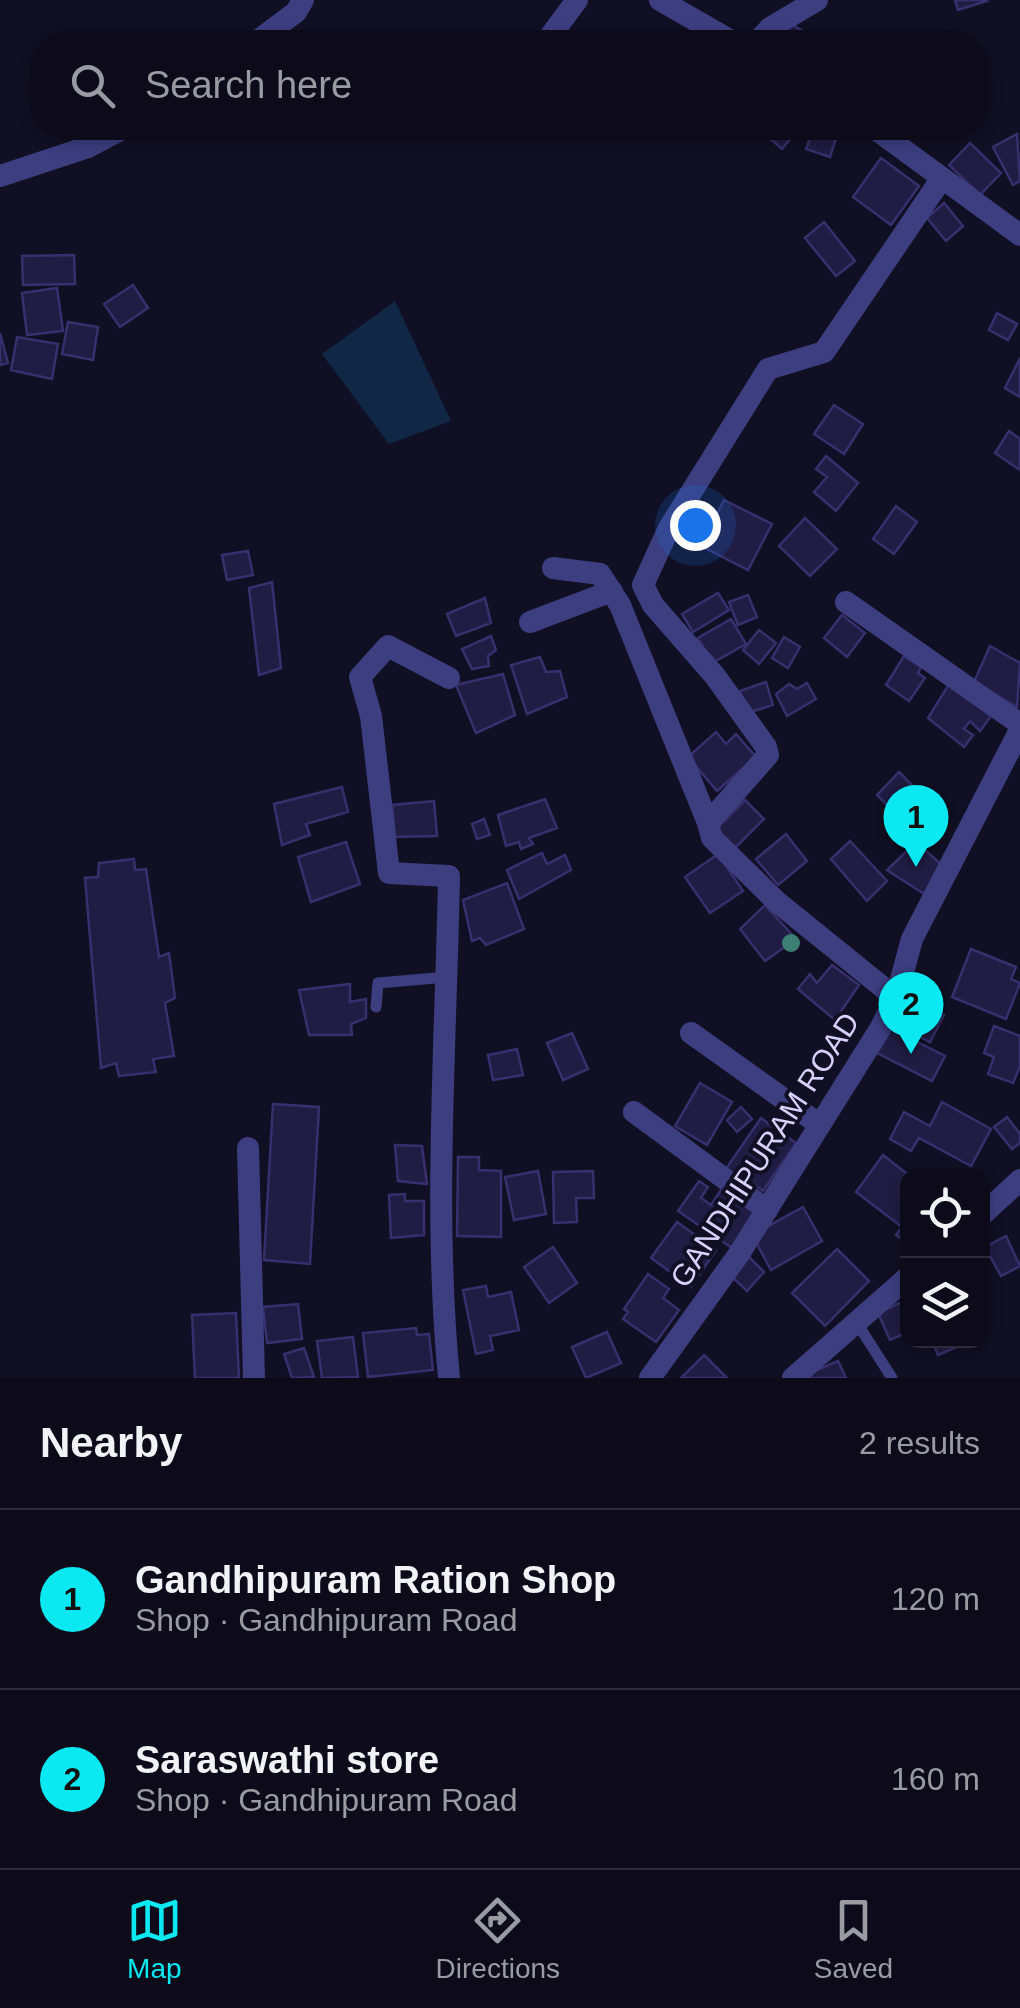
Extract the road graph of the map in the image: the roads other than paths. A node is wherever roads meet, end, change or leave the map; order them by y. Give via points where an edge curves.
1 (303, 0) edge
2 (577, 0) edge
3 (660, 0) edge
4 (816, 0) edge
5 (272, 30) edge
6 (555, 30) edge
7 (712, 30) edge
8 (768, 30) edge
9 (101, 140) edge
10 (890, 140) edge
11 (0, 176) edge
12 (942, 178) junction
13 (1020, 235) edge
14 (552, 568) dead end
15 (649, 597) junction
16 (617, 600) junction
17 (846, 602) dead end
18 (530, 622) dead end
19 (449, 678) dead end
20 (1020, 727) edge
21 (708, 824) junction
22 (447, 976) junction
23 (896, 998) junction
24 (376, 1007) dead end
25 (691, 1033) dead end
26 (634, 1112) dead end
27 (820, 1125) junction
28 (248, 1148) dead end
29 (1020, 1180) edge
30 (990, 1208) edge
31 (767, 1210) junction
32 (900, 1283) edge
33 (855, 1320) junction
34 (254, 1378) edge
35 (449, 1378) edge
36 (650, 1378) edge
37 (793, 1378) edge
38 (892, 1378) edge

1 - 5 street
2 - 6 street
3 - 7 street
4 - 8 street
9 - 11 street
10 - 12 street
12 - 13 street
12 - 15 street via 824,352 768,369 746,400 669,528 643,585
14 - 16 street via 600,574
15 - 16 street
15 - 21 street via 766,746 768,755
16 - 18 street
16 - 21 street
17 - 20 street
19 - 22 street via 388,646 360,676 371,716 389,873 449,876
20 - 23 street, GANDHIPURAM ROAD via 912,939
21 - 23 street via 722,852
22 - 24 lane via 378,983
22 - 35 street
23 - 27 street, GANDHIPURAM ROAD
25 - 27 street
26 - 31 street
27 - 31 street, GANDHIPURAM ROAD
28 - 34 street
29 - 30 street
31 - 36 street, GANDHIPURAM ROAD
32 - 33 street
33 - 37 street
33 - 38 lane

